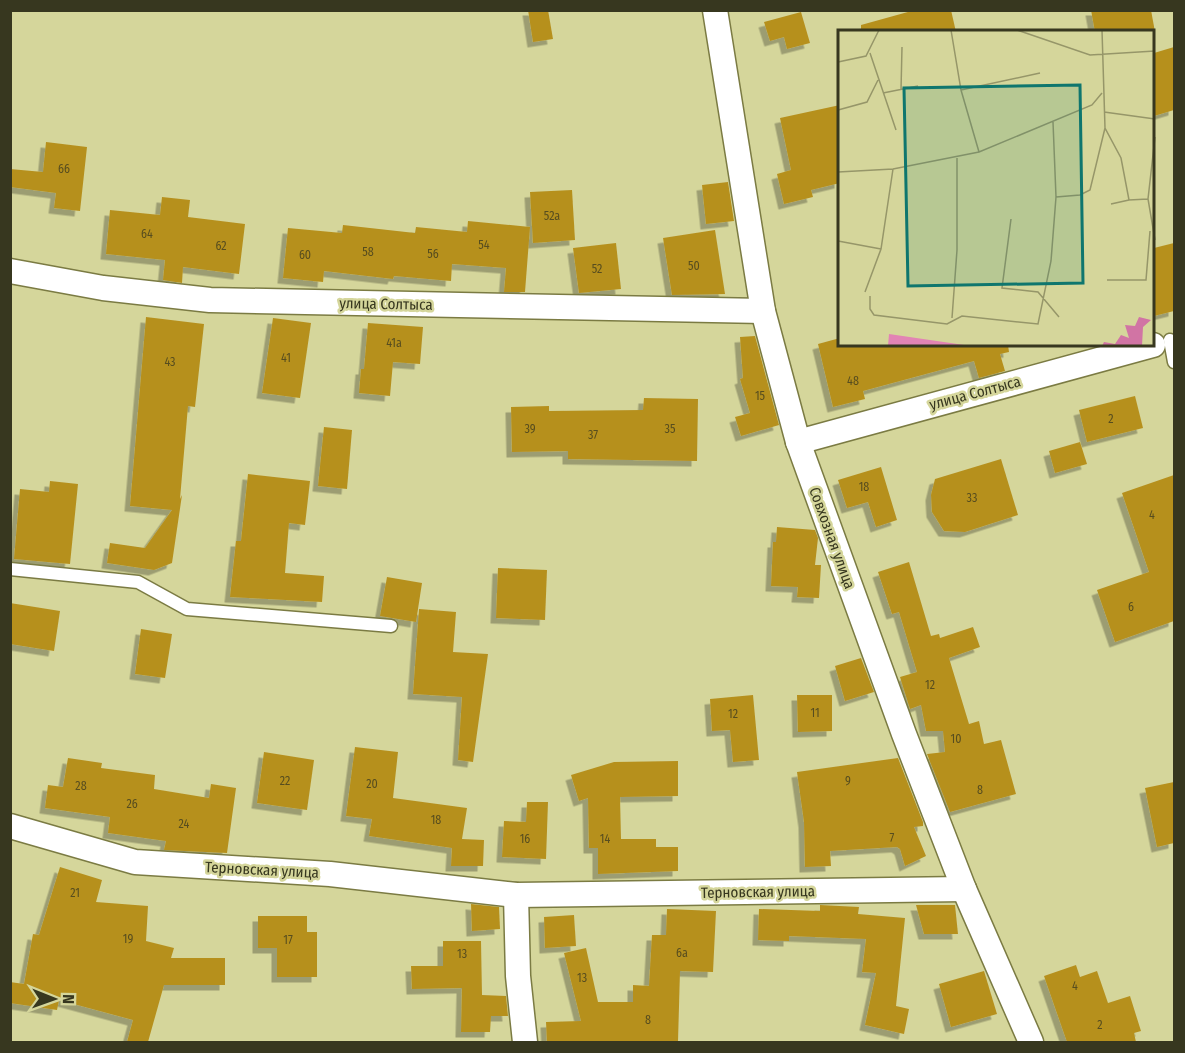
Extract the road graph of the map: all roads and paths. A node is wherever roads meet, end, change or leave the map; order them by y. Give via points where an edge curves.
1 (715, 10) edge
2 (10, 271) edge
3 (763, 311) junction
4 (1165, 346) edge
5 (798, 442) junction
6 (10, 569) edge
7 (391, 627) dead end
8 (10, 826) edge
9 (964, 889) junction
10 (516, 895) junction
11 (525, 1042) edge
12 (1031, 1042) edge

1 - 3 street, Совхозная улица
2 - 3 street, улица Солтыса via 103,288 210,300
3 - 5 street, Совхозная улица
4 - 5 street, улица Солтыса
5 - 9 street, Совхозная улица
6 - 7 lane via 138,582 187,609
8 - 10 street, Терновская улица via 135,862 330,874
9 - 10 street, Терновская улица
9 - 12 street, Совхозная улица
10 - 11 street

